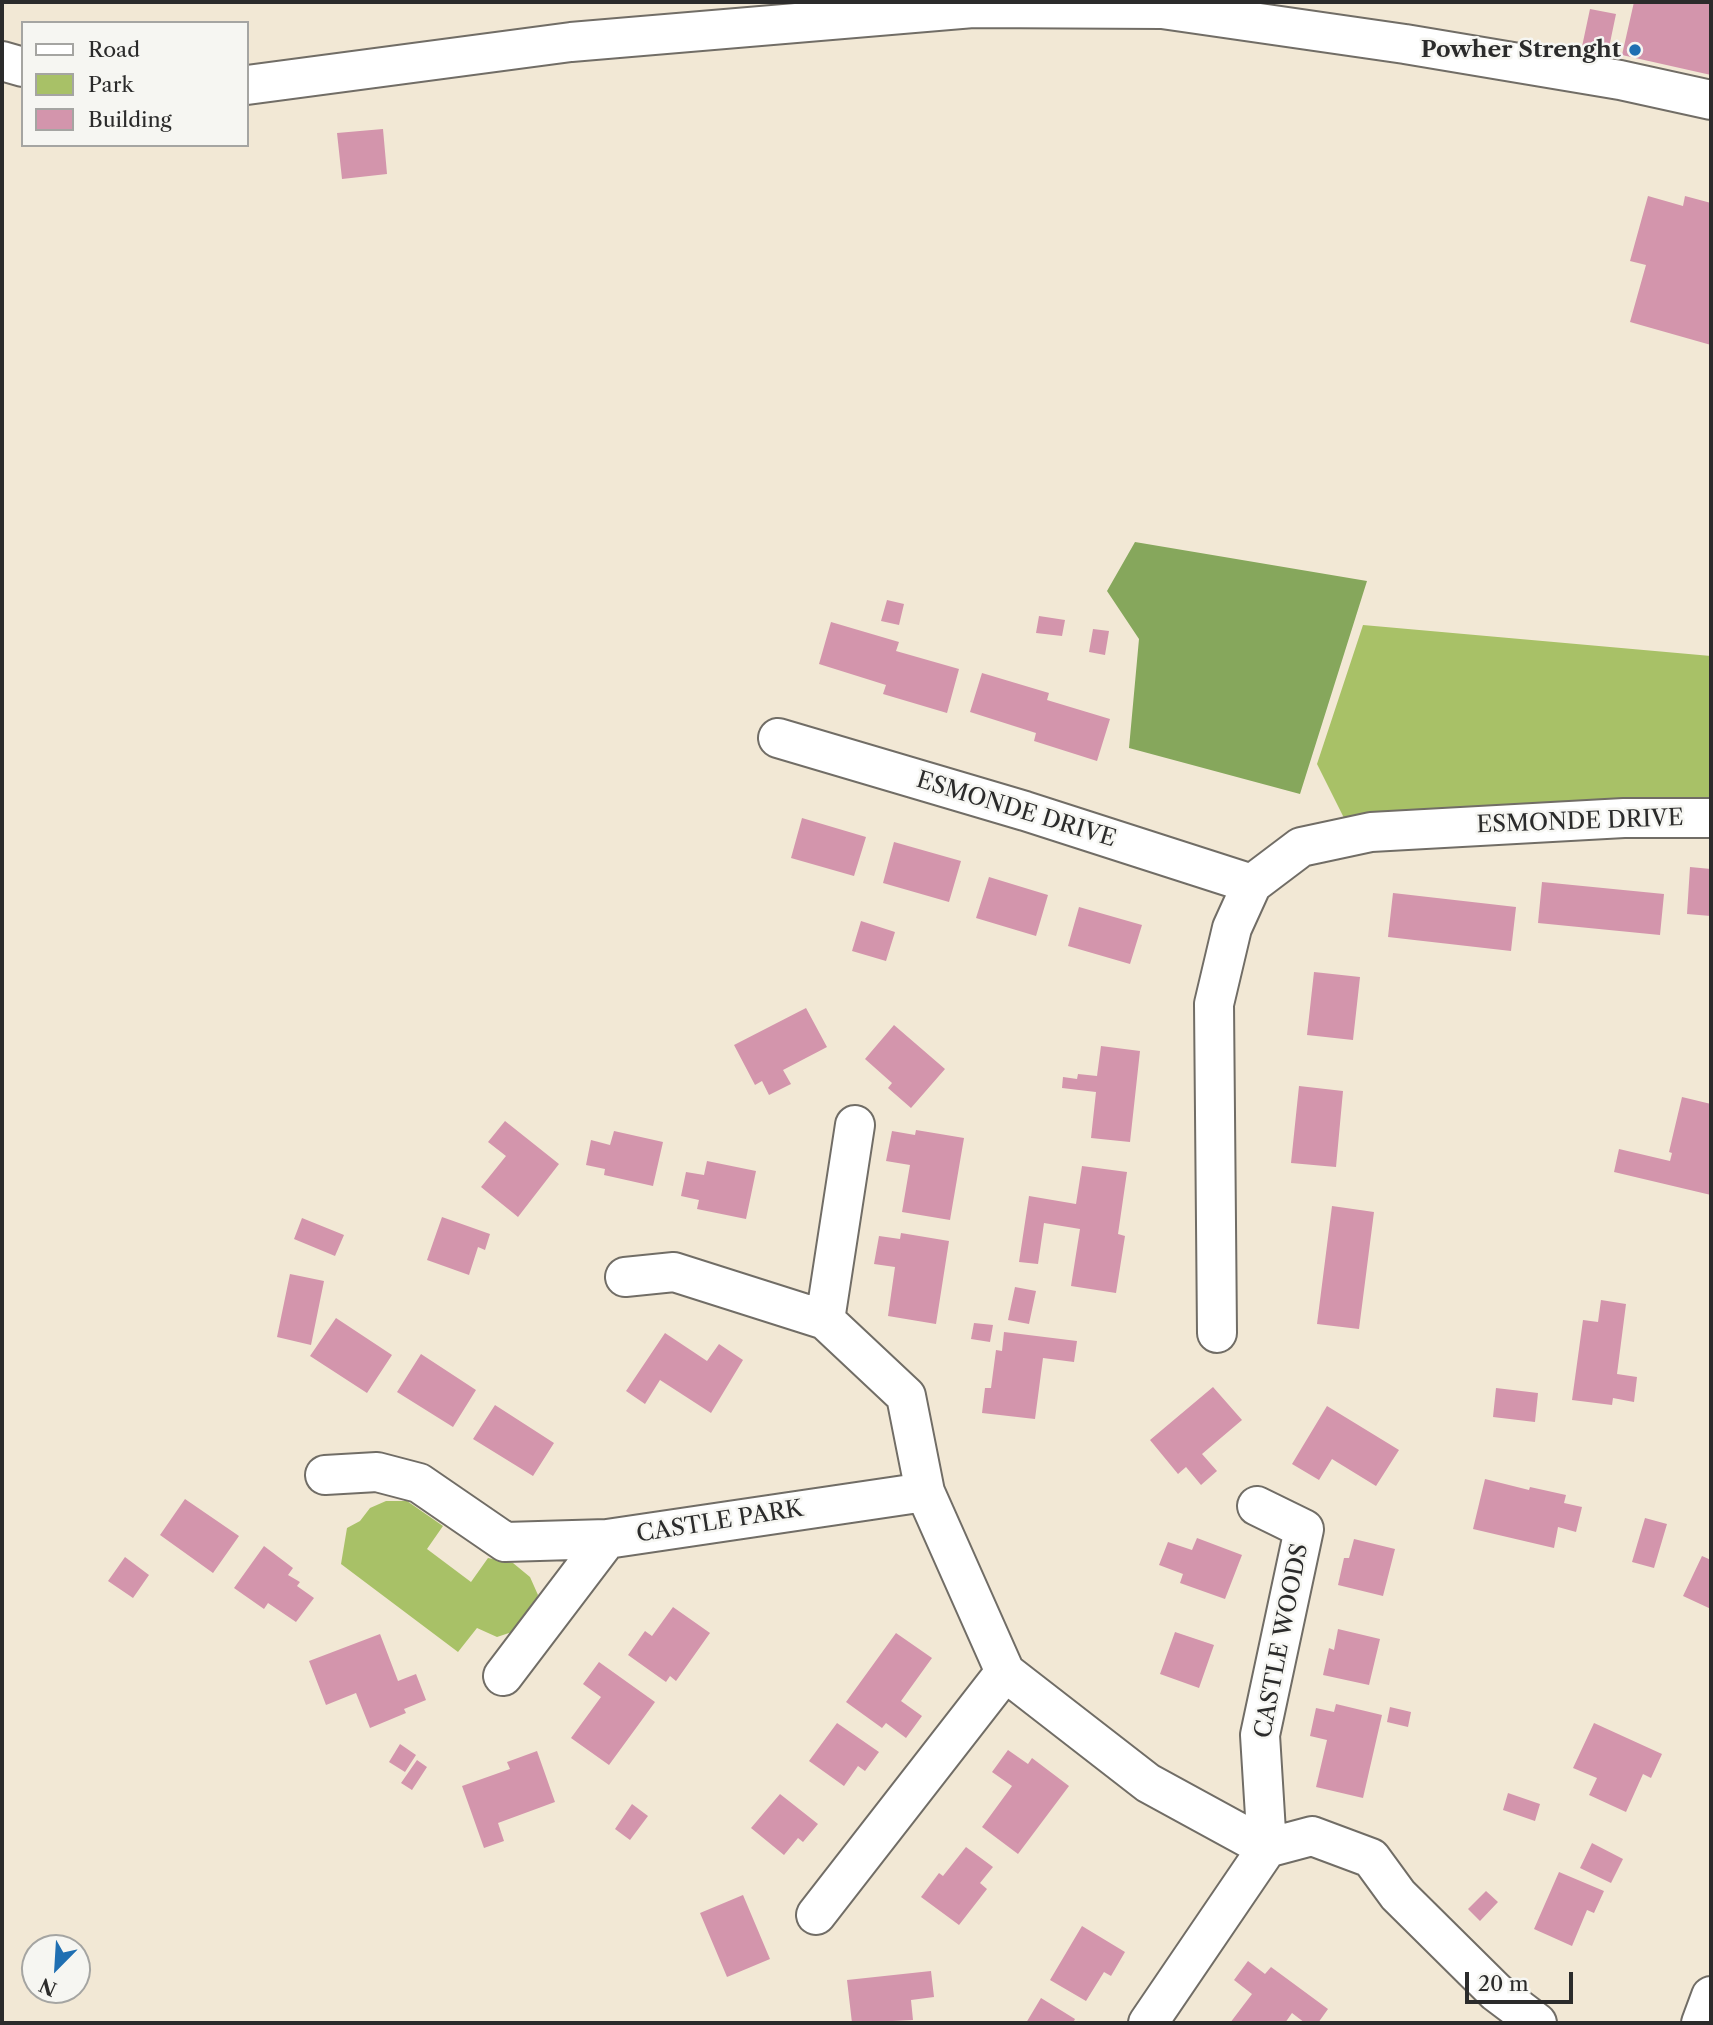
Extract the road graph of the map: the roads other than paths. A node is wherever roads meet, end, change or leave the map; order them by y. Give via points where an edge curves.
1 (2, 61) edge
2 (21, 66) edge
3 (248, 85) edge
4 (1711, 100) edge
5 (778, 738) dead end
6 (1711, 818) edge
7 (1252, 884) junction
8 (855, 1125) dead end
9 (625, 1277) dead end
10 (825, 1320) junction
11 (1217, 1333) dead end
12 (325, 1475) dead end
13 (925, 1492) junction
14 (1257, 1506) dead end
15 (607, 1539) junction
16 (1004, 1672) junction
17 (503, 1676) dead end
18 (1267, 1848) junction
19 (816, 1915) dead end
20 (1711, 1996) edge
21 (1148, 2023) edge
22 (1537, 2023) edge
23 (1701, 2023) edge

1 - 2 street
3 - 4 street via 571,42 921,12 1162,9 1405,44
5 - 7 street, ESMONDE DRIVE
6 - 7 street, ESMONDE DRIVE via 1624,818 1371,832 1301,847
7 - 11 street, ESMONDE DRIVE via 1233,928 1214,1004
8 - 10 street
9 - 10 street via 674,1272
10 - 13 street via 906,1396
12 - 15 street, CASTLE PARK via 377,1472 419,1483 505,1542
13 - 15 street, CASTLE PARK
13 - 16 street
14 - 18 street, CASTLE WOODS via 1304,1529 1260,1735
15 - 17 street
16 - 18 street via 1148,1783
16 - 19 street
18 - 21 street
18 - 22 street via 1312,1836 1371,1858 1417,1915 1496,1992
20 - 23 street

